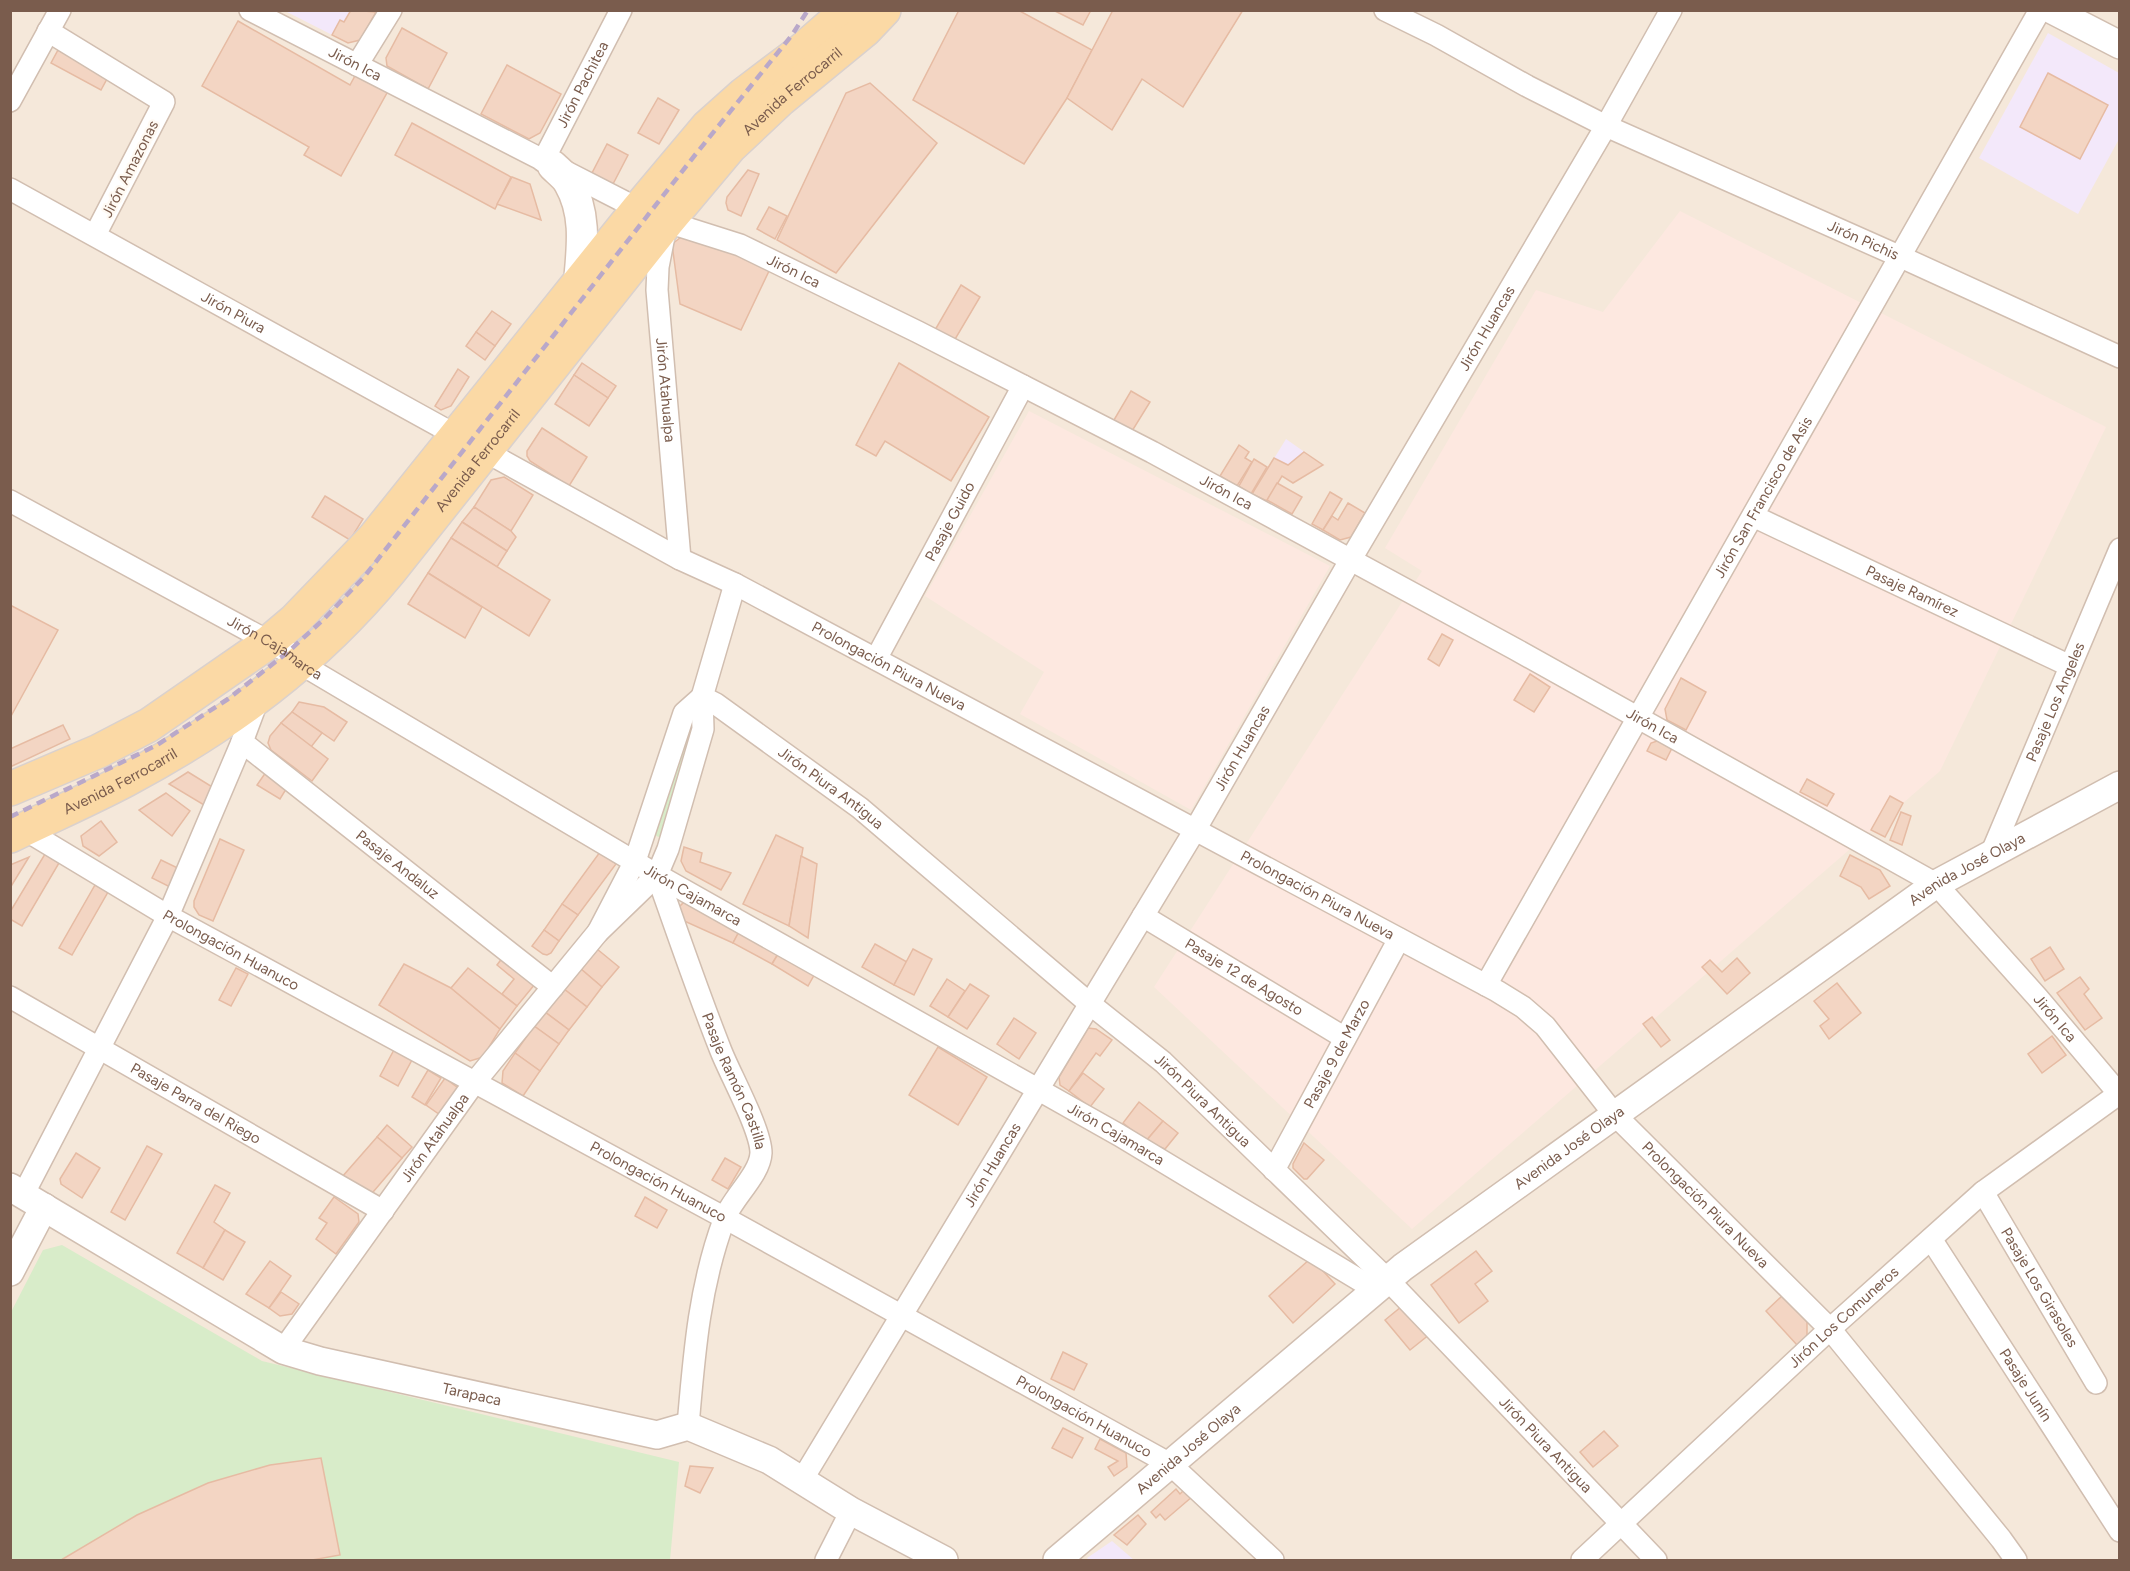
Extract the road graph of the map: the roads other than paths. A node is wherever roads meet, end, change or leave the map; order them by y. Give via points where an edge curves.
1 (60, 10) edge
2 (250, 10) edge
3 (391, 10) edge
4 (621, 10) edge
5 (848, 10) edge
6 (884, 10) edge
7 (1385, 10) edge
8 (1671, 10) edge
9 (2040, 10) edge
10 (2052, 10) edge
11 (48, 31) junction
12 (2120, 45) edge
13 (357, 64) junction
14 (10, 101) edge
15 (1606, 126) junction
16 (548, 163) junction
17 (10, 189) edge
18 (652, 215) junction
19 (95, 236) junction
20 (1901, 257) junction
21 (579, 282) junction
22 (2120, 357) edge
23 (1023, 386) junction
24 (471, 443) junction
25 (10, 501) edge
26 (1753, 516) junction
27 (2120, 549) edge
28 (680, 559) junction
29 (1351, 560) junction
30 (735, 584) junction
31 (269, 642) junction
32 (876, 659) junction
33 (301, 664) junction
34 (2070, 666) junction
35 (702, 697) junction
36 (258, 699) junction
37 (1638, 718) junction
38 (242, 742) junction
39 (2120, 785) edge
40 (10, 789) edge
41 (15, 829) edge
42 (1195, 830) junction
43 (1991, 854) junction
44 (635, 861) junction
45 (657, 875) junction
46 (1936, 884) junction
47 (168, 916) junction
48 (1143, 916) junction
49 (598, 932) junction
50 (1399, 939) junction
51 (1486, 985) junction
52 (553, 987) junction
53 (10, 997) edge
54 (1090, 1004) junction
55 (1345, 1038) junction
56 (100, 1048) junction
57 (474, 1083) junction
58 (1039, 1088) junction
59 (2119, 1094) edge
60 (1614, 1114) junction
61 (1274, 1170) junction
62 (1983, 1192) junction
63 (20, 1193) edge
64 (383, 1211) junction
65 (724, 1218) junction
66 (1930, 1239) junction
67 (10, 1272) edge
68 (1382, 1285) junction
69 (901, 1317) junction
70 (1830, 1329) junction
71 (283, 1350) junction
72 (2096, 1383) dead end
73 (688, 1426) junction
74 (1170, 1464) junction
75 (802, 1480) junction
76 (852, 1511) junction
77 (1620, 1524) junction
78 (2120, 1531) edge
79 (826, 1560) edge
80 (944, 1560) edge
81 (1057, 1560) edge
82 (1273, 1560) edge
83 (1582, 1560) edge
84 (1656, 1560) edge
85 (2016, 1560) edge

1 - 11 street
2 - 13 street, Jirón Ica
3 - 13 street
4 - 16 street, Jirón Pachitea
5 - 18 main road, Avenida Ferrocarril via 707,127
6 - 18 main road, Avenida Ferrocarril
7 - 15 street, Jirón Pichis
8 - 15 street, Jirón Huancas
9 - 20 street, Jirón San Francisco de Asis
10 - 12 street
11 - 14 street
11 - 19 street, Jirón Amazonas via 164,102
13 - 16 street, Jirón Ica
15 - 20 street, Jirón Pichis
15 - 29 street, Jirón Huancas
16 - 18 street, Jirón Ica
16 - 21 main road via 569,182 579,207 584,238
17 - 19 street, Jirón Piura
18 - 21 main road, Avenida Ferrocarril
18 - 23 street, Jirón Ica via 740,245
18 - 24 main road, Avenida Ferrocarril
18 - 28 street, Jirón Atahualpa
19 - 24 street, Jirón Piura
20 - 22 street, Jirón Pichis
20 - 26 street, Jirón San Francisco de Asis
21 - 24 main road, Avenida Ferrocarril
23 - 29 street, Jirón Ica
23 - 32 street, Pasaje Guido
24 - 28 street, Prolongación Piura Nueva
24 - 31 main road, Avenida Ferrocarril
24 - 33 main road, Avenida Ferrocarril via 366,601
25 - 31 street, Jirón Cajamarca
26 - 34 street, Pasaje Ramírez
26 - 37 street, Jirón San Francisco de Asis
27 - 34 street, Pasaje Los Angeles
28 - 30 street, Prolongación Piura Nueva
29 - 37 street, Jirón Ica
29 - 42 street, Jirón Huancas
30 - 32 street, Prolongación Piura Nueva
30 - 35 street, Jirón Atahualpa
31 - 33 street, Jirón Cajamarca
31 - 40 main road, Avenida Ferrocarril via 149,725
32 - 42 street, Prolongación Piura Nueva
33 - 36 main road, Avenida Ferrocarril
33 - 44 street, Jirón Cajamarca
34 - 43 street, Pasaje Los Angeles
35 - 44 street, Jirón Atahualpa via 684,713
35 - 45 street, Jirón Atahualpa via 703,729
35 - 54 street, Jirón Piura Antigua via 860,808
36 - 38 street
36 - 41 main road, Avenida Ferrocarril via 128,779
37 - 46 street, Jirón Ica
37 - 51 street, Jirón San Francisco de Asis
38 - 47 street
38 - 52 street, Pasaje Andaluz
39 - 43 street, Avenida José Olaya
41 - 47 street, Prolongación Huanuco
42 - 48 street, Jirón Huancas
42 - 50 street, Prolongación Piura Nueva
43 - 46 street, Avenida José Olaya
44 - 45 street, Jirón Cajamarca
44 - 49 street, Jirón Atahualpa
45 - 49 street, Jirón Atahualpa
45 - 58 street, Jirón Cajamarca
45 - 65 street, Pasaje Ramón Castilla via 761,1153 758,1166
46 - 59 street, Jirón Ica
46 - 60 street, Avenida José Olaya
47 - 56 street
47 - 57 street, Prolongación Huanuco
48 - 54 street, Jirón Huancas
48 - 55 street, Pasaje 12 de Agosto
49 - 52 street, Jirón Atahualpa
50 - 51 street, Prolongación Piura Nueva
50 - 55 street, Pasaje 9 de Marzo
51 - 60 street, Prolongación Piura Nueva via 1523,1007 1545,1026
52 - 57 street, Jirón Atahualpa
53 - 56 street, Pasaje Parra del Riego
54 - 58 street, Jirón Huancas
54 - 61 street, Jirón Piura Antigua via 1163,1062
55 - 61 street, Pasaje 9 de Marzo
56 - 63 street
56 - 64 street, Pasaje Parra del Riego
57 - 64 street, Jirón Atahualpa
57 - 65 street, Prolongación Huanuco
58 - 68 street, Jirón Cajamarca
58 - 69 street, Jirón Huancas
59 - 62 street, Jirón Los Comuneros
60 - 68 street, Avenida José Olaya
60 - 70 street, Prolongación Piura Nueva
61 - 68 street, Jirón Piura Antigua
62 - 66 street, Jirón Los Comuneros
62 - 72 street, Pasaje Los Girasoles
63 - 67 street
63 - 71 street, Tarapaca
64 - 71 street, Jirón Atahualpa
65 - 69 street, Prolongación Huanuco
65 - 73 street, Pasaje Ramón Castilla via 705,1282
66 - 70 street, Jirón Los Comuneros
66 - 78 street, Pasaje Junín
68 - 74 street, Avenida José Olaya
68 - 77 street, Jirón Piura Antigua
69 - 74 street, Prolongación Huanuco
69 - 75 street, Jirón Huancas
70 - 77 street, Jirón Los Comuneros
70 - 85 street, Prolongación Piura Nueva
71 - 73 street, Tarapaca via 657,1435
73 - 75 street via 769,1460
74 - 81 street, Avenida José Olaya
74 - 82 street, Prolongación Huanuco
75 - 76 street
76 - 79 street
76 - 80 street
77 - 83 street, Jirón Los Comuneros
77 - 84 street, Jirón Piura Antigua

